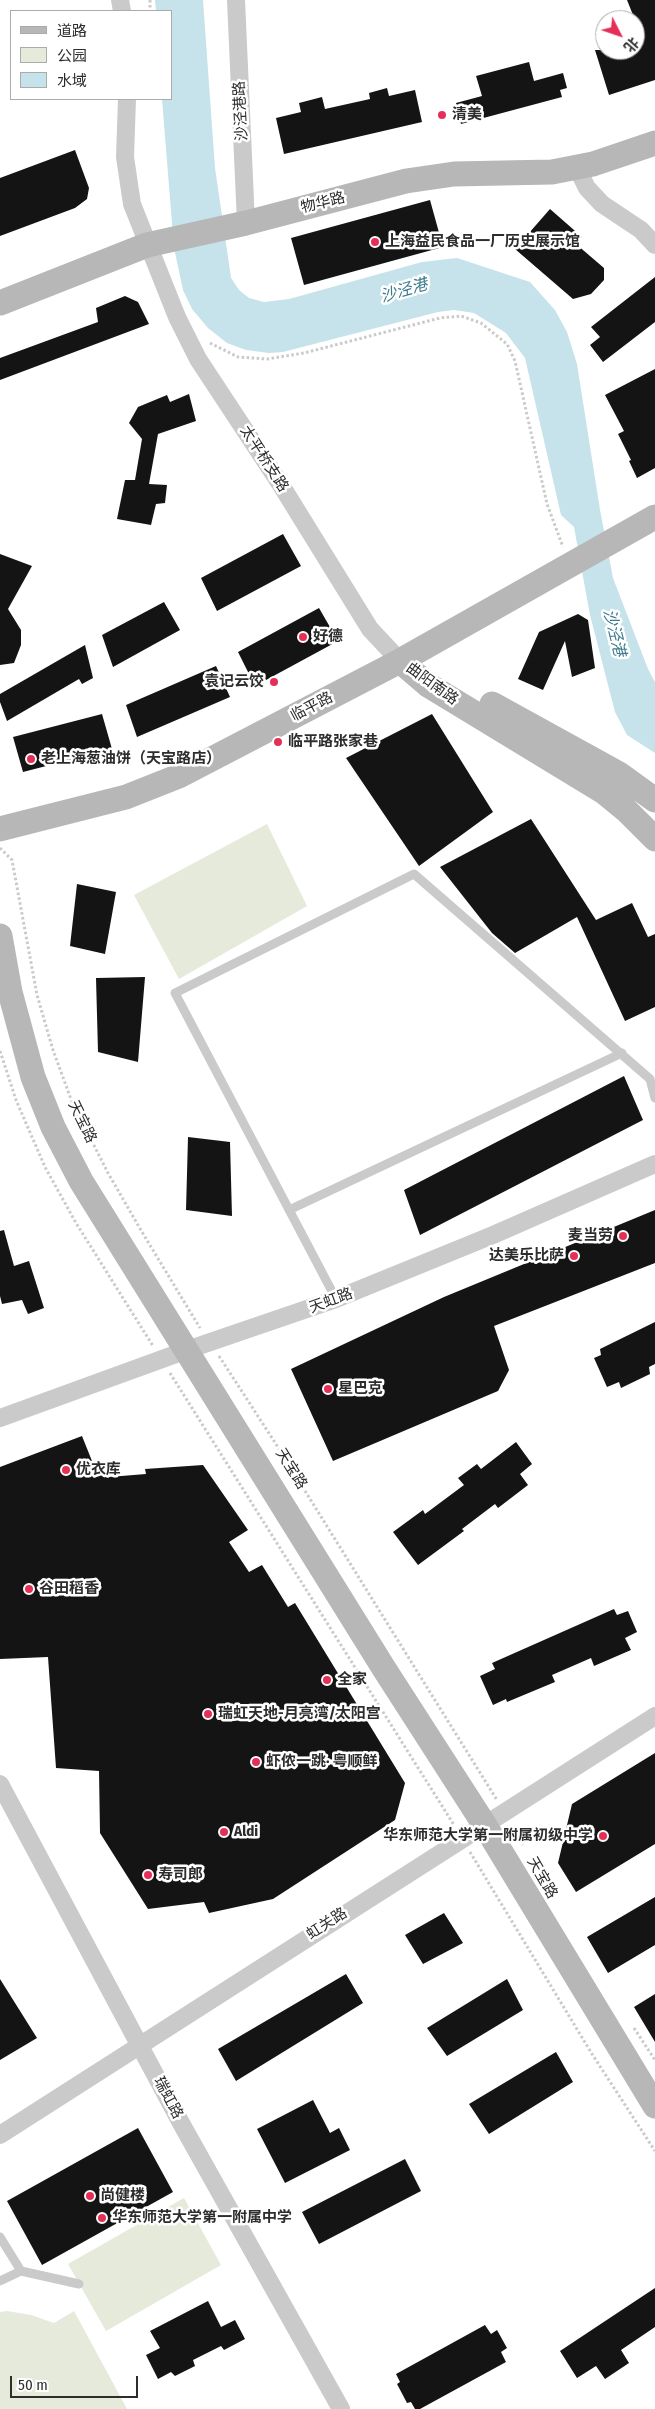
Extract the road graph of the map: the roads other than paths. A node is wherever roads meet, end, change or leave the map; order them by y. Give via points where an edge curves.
1 (236, 0) edge
2 (127, 100) edge
3 (655, 143) edge
4 (577, 168) junction
5 (235, 225) junction
6 (147, 245) junction
7 (655, 245) edge
8 (0, 303) edge
9 (655, 517) edge
10 (400, 660) junction
11 (655, 800) edge
12 (0, 829) edge
13 (655, 839) edge
14 (0, 936) edge
15 (622, 1053) junction
16 (655, 1098) edge
17 (655, 1164) edge
18 (289, 1210) junction
19 (336, 1299) junction
20 (198, 1346) junction
21 (0, 1418) edge
22 (655, 1716) edge
23 (0, 1784) edge
24 (494, 1818) junction
25 (139, 2044) junction
26 (655, 2106) edge
27 (0, 2135) edge
28 (0, 2237) edge
29 (20, 2271) junction
30 (0, 2280) edge
31 (79, 2284) dead end
32 (341, 2409) edge

1 - 5 street, 沙泾港路
2 - 6 street, 太平桥支路 via 125,157 132,204
3 - 4 street, 物华路
4 - 5 street, 物华路 via 552,172 430,176
4 - 7 street via 587,188 602,204 641,230
5 - 6 street, 物华路
6 - 8 street, 物华路
6 - 10 street, 太平桥支路 via 198,359 370,629
9 - 10 street, 临平路
10 - 11 street, 曲阳南路 via 445,678 619,774
10 - 12 street, 临平路 via 153,788
10 - 13 street, 曲阳南路 via 428,685 604,792
14 - 20 street, 天宝路 via 26,1054 53,1128 95,1206
15 - 16 lane via 650,1079
15 - 18 lane
15 - 18 lane via 414,874 175,994
17 - 19 street, 天虹路
18 - 19 lane
19 - 20 street, 天虹路
20 - 21 street, 天虹路
20 - 24 street, 天宝路 via 378,1659
22 - 24 street, 虹关路
23 - 25 street, 瑞虹路
24 - 25 street, 虹关路
24 - 26 street, 天宝路
25 - 27 street, 虹关路
25 - 32 street, 瑞虹路
28 - 29 lane
29 - 30 lane
29 - 31 lane

